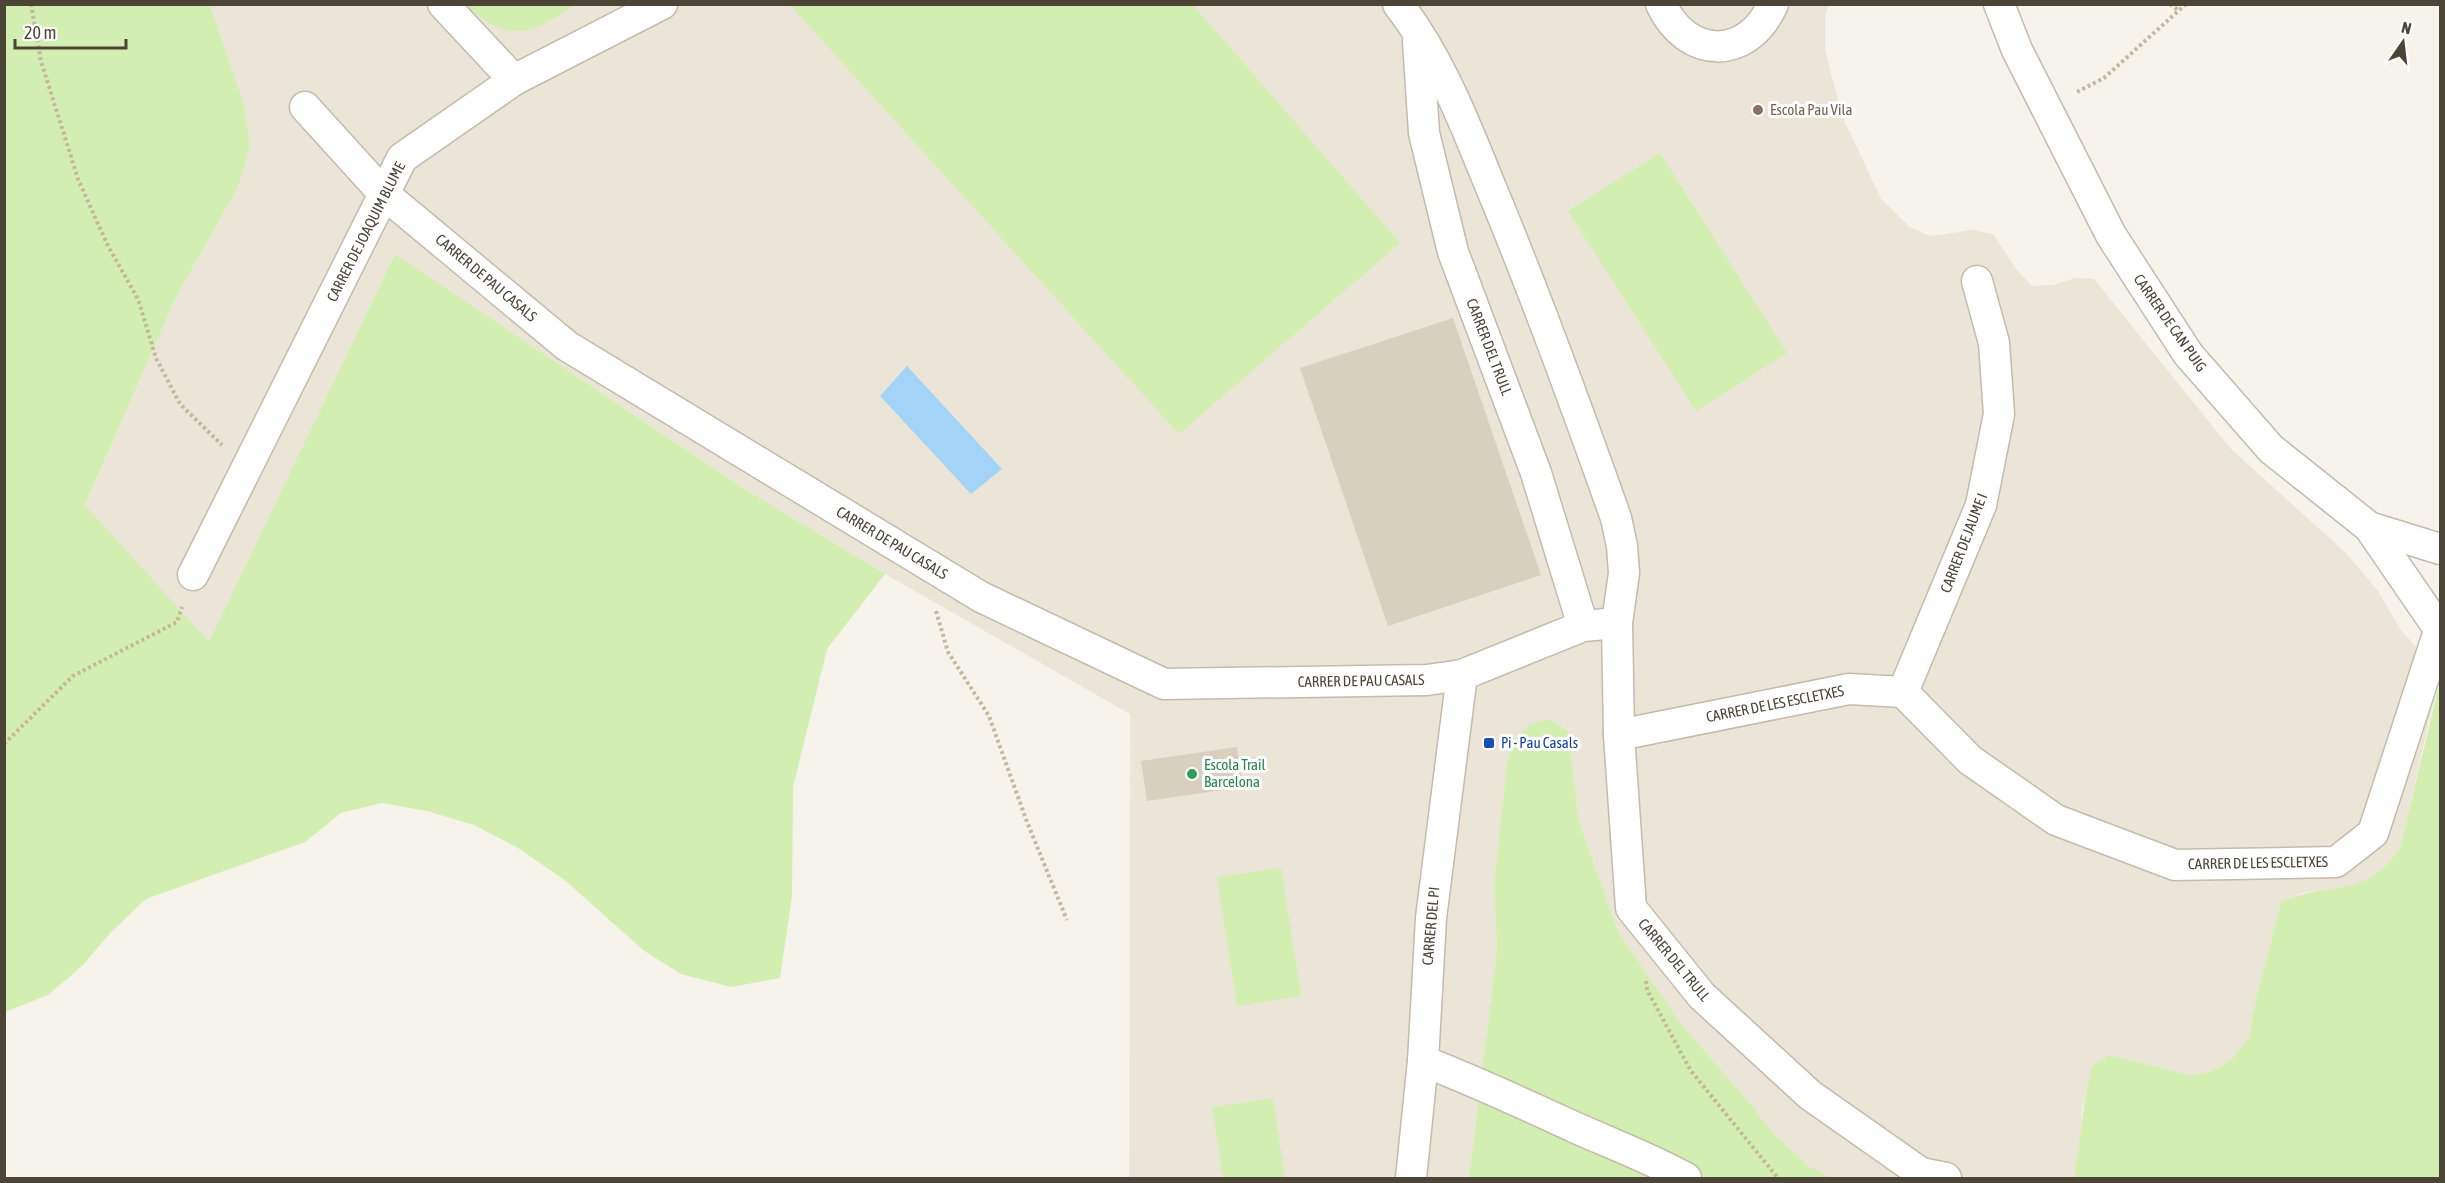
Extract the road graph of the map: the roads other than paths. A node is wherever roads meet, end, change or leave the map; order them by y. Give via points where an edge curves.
1 (443, 4) edge
2 (662, 4) edge
3 (1398, 4) edge
4 (1661, 4) edge
5 (1773, 4) edge
6 (1999, 4) edge
7 (1418, 29) junction
8 (514, 80) junction
9 (304, 107) dead end
10 (384, 194) junction
11 (1977, 281) dead end
12 (2369, 527) junction
13 (2440, 549) edge
14 (193, 575) road end
15 (1617, 623) junction
16 (1583, 626) junction
17 (2440, 629) edge
18 (1462, 675) junction
19 (1903, 692) junction
20 (1619, 735) junction
21 (1423, 1061) junction
22 (1411, 1179) edge
23 (1686, 1179) edge
24 (1946, 1179) edge

1 - 8 street
2 - 8 street, CARRER DE JOAQUIM BLUME
3 - 7 street, CARRER DEL TRULL
4 - 5 street via 1668,20 1681,34 1714,47 1751,37 1766,22
6 - 12 street, CARRER DE CAN PUIG via 2017,50 2111,236 2188,354 2271,449
7 - 15 street, CARRER DEL TRULL via 1461,114 1529,278 1616,518 1624,573
7 - 16 street, CARRER DEL TRULL via 1424,133 1453,252 1536,473
8 - 10 street, CARRER DE JOAQUIM BLUME via 402,158
9 - 10 street, CARRER DE PAU CASALS
10 - 14 street, CARRER DE JOAQUIM BLUME
10 - 18 street, CARRER DE PAU CASALS via 567,346 981,597 1164,684 1426,680
11 - 19 street, CARRER DE JAUME I via 1994,343 1999,414 1981,505
12 - 13 street, CARRER DE CAN PUIG
12 - 17 street, CARRER DE LES ESCLETXES
15 - 16 street
15 - 20 street, CARRER DEL TRULL
16 - 18 street, CARRER DE PAU CASALS
17 - 19 street, CARRER DE LES ESCLETXES via 2373,833 2336,862 2175,865 2056,820 1970,760
18 - 21 street, CARRER DEL PI via 1431,918
19 - 20 street, CARRER DE LES ESCLETXES via 1849,689
20 - 24 street, CARRER DEL TRULL via 1632,908 1702,996 1810,1095 1921,1173
21 - 22 street, CARRER DEL PI
21 - 23 street via 1509,1095

